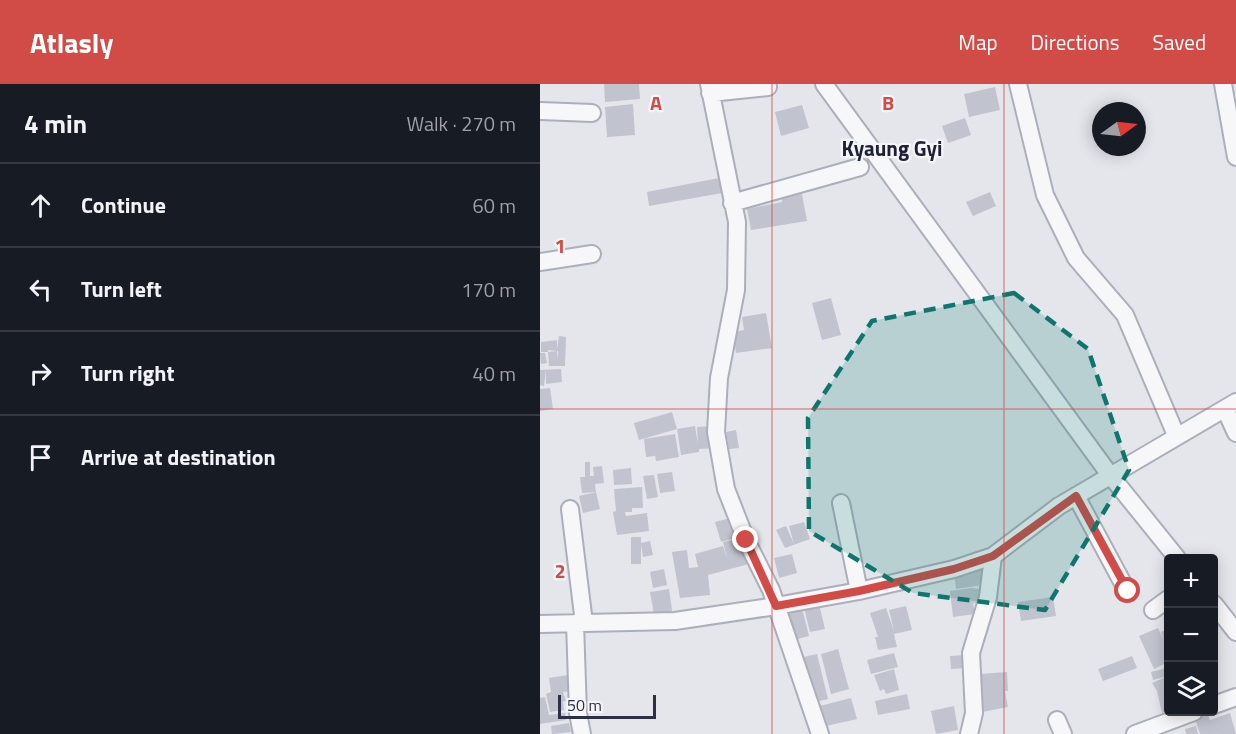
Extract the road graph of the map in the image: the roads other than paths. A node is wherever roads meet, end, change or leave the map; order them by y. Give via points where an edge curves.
1 (824, 84) edge
2 (1018, 84) edge
3 (1223, 84) edge
4 (768, 87) dead end
5 (709, 88) edge
6 (540, 111) edge
7 (592, 113) dead end
8 (1236, 157) edge
9 (860, 167) dead end
10 (732, 203) junction
11 (592, 254) dead end
12 (540, 262) edge
13 (1230, 405) edge
14 (1236, 433) edge
15 (1176, 435) junction
16 (1110, 475) junction
17 (1076, 496) junction
18 (841, 503) dead end
19 (570, 509) dead end
20 (1174, 554) edge
21 (993, 556) junction
22 (859, 591) junction
23 (1128, 591) dead end
24 (1164, 602) edge
25 (776, 606) junction
26 (1153, 610) dead end
27 (1224, 610) edge
28 (579, 623) junction
29 (540, 624) edge
30 (1236, 632) edge
31 (1236, 696) edge
32 (1218, 703) edge
33 (1181, 716) edge
34 (582, 734) edge
35 (819, 734) edge
36 (969, 734) edge
37 (1135, 734) edge

1 - 16 street
2 - 15 street via 1045,195 1076,258 1125,315
3 - 8 street
4 - 5 street
5 - 10 street
6 - 7 street
9 - 10 street
10 - 25 street via 737,222 736,290 719,378 716,432 726,489
11 - 12 street
13 - 14 street
13 - 15 street
15 - 16 street
16 - 17 street
16 - 20 street
17 - 21 street
17 - 23 street
18 - 22 street
19 - 28 street
21 - 22 street
21 - 36 street via 988,597 971,653 974,713
22 - 25 street
24 - 26 street
25 - 28 street via 675,621
25 - 35 street
27 - 30 street
28 - 29 street
28 - 34 street via 578,713
31 - 32 street
33 - 37 street

